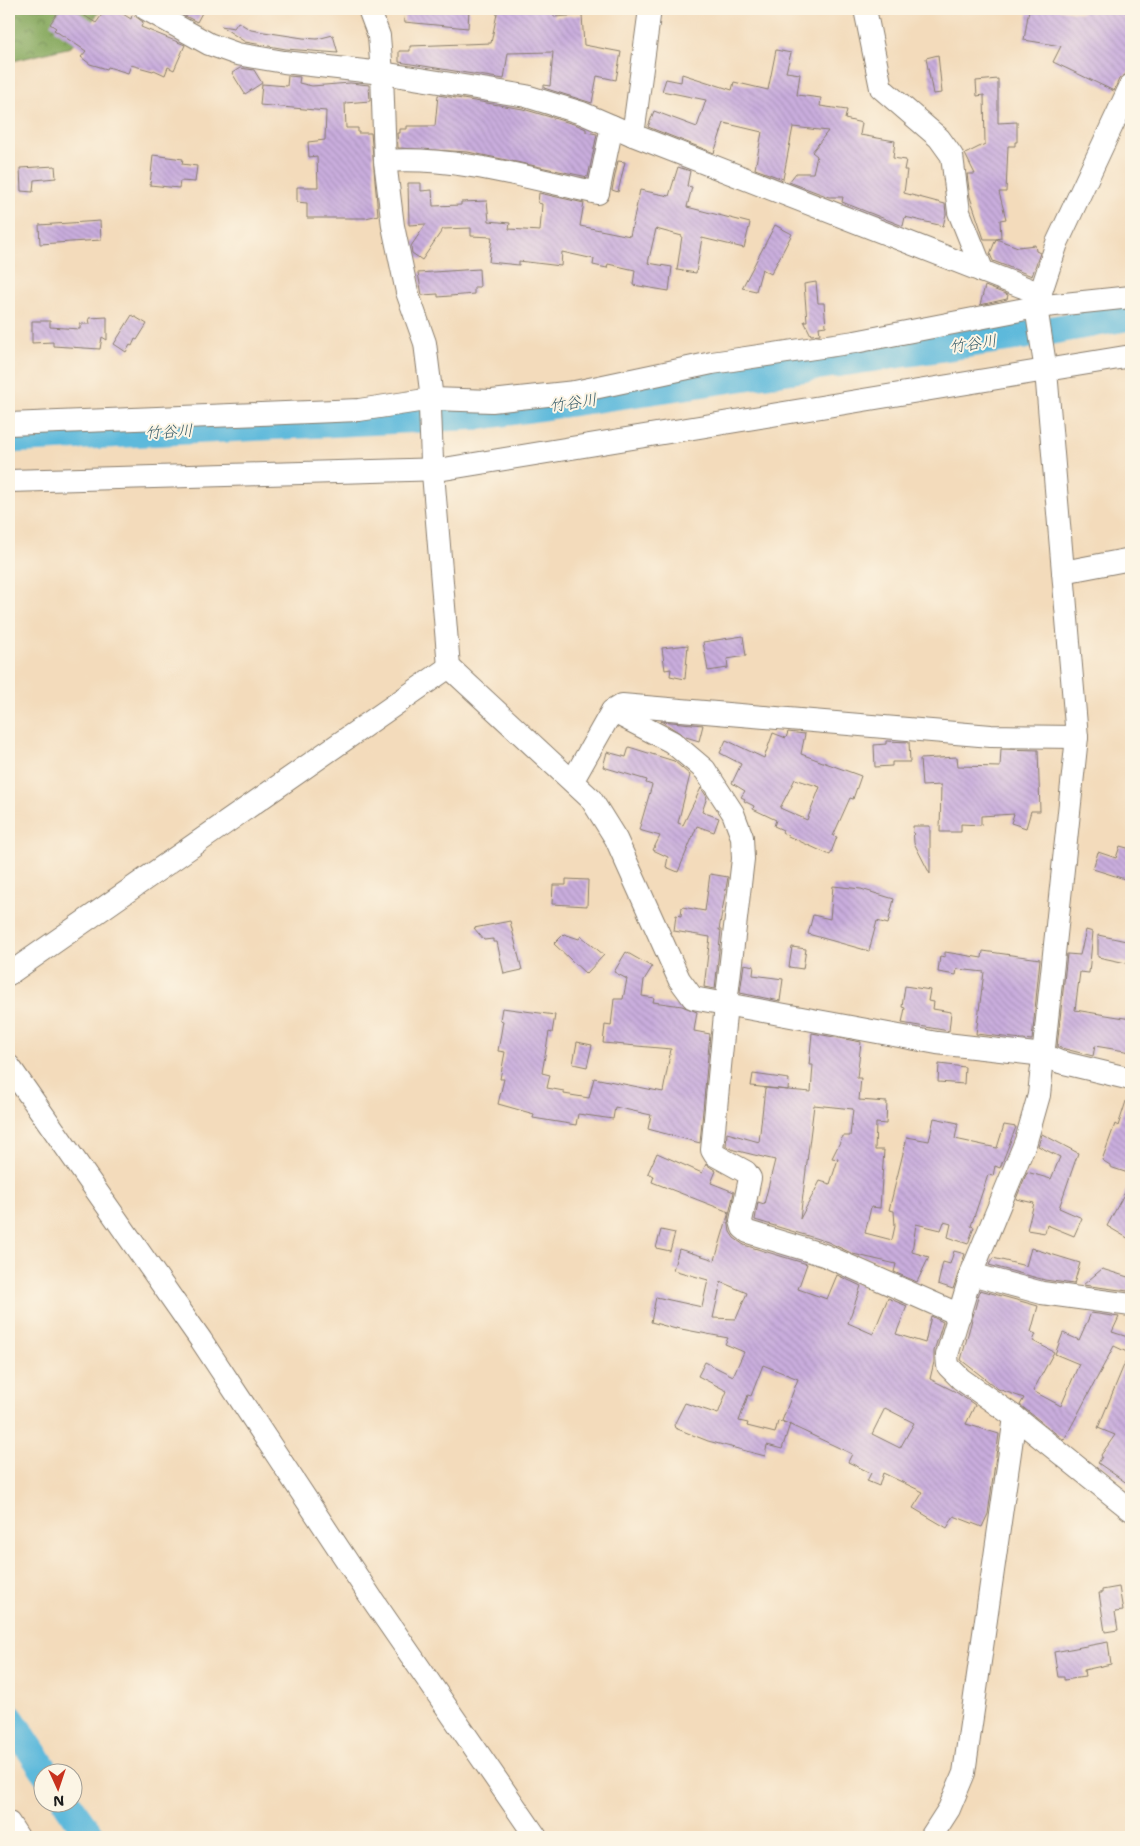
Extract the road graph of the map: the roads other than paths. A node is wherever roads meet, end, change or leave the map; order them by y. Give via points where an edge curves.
1 (146, 9) edge
2 (369, 9) edge
3 (650, 9) edge
4 (865, 9) edge
5 (382, 72) junction
6 (1131, 85) edge
7 (612, 126) junction
8 (633, 136) junction
9 (385, 161) junction
10 (982, 272) junction
11 (1131, 297) edge
12 (1038, 306) junction
13 (1131, 356) edge
14 (1045, 363) junction
15 (431, 404) junction
16 (9, 424) edge
17 (433, 465) junction
18 (9, 482) edge
19 (1131, 559) edge
20 (1063, 572) junction
21 (449, 667) junction
22 (612, 711) junction
23 (1077, 737) junction
24 (573, 780) junction
25 (9, 974) edge
26 (726, 1004) junction
27 (1044, 1055) junction
28 (9, 1066) edge
29 (1131, 1079) edge
30 (971, 1274) junction
31 (1131, 1305) edge
32 (960, 1314) junction
33 (1015, 1417) junction
34 (1131, 1510) edge
35 (9, 1823) edge
36 (18, 1837) edge
37 (536, 1837) edge
38 (931, 1837) edge

1 - 5 street via 210,44 237,54
2 - 5 street via 379,36
3 - 8 street
4 - 10 street via 881,88 939,138 952,156 959,212
5 - 7 street via 526,96
5 - 9 street
6 - 12 street via 1056,243
7 - 8 street
7 - 9 street via 598,193 446,161
8 - 10 street
9 - 15 street via 392,226 407,292 425,343
10 - 12 street
11 - 12 street
12 - 14 street
12 - 15 street via 855,342 712,363 575,392
13 - 14 street
14 - 17 street
14 - 20 street
15 - 16 street via 359,410
15 - 17 street
17 - 18 street
17 - 21 street
19 - 20 street
20 - 23 street
21 - 24 street
21 - 25 street
22 - 23 street via 622,705 991,736
22 - 24 street
22 - 26 street via 672,742 705,770 733,814 742,837 743,859
23 - 27 street
24 - 26 street via 591,798 616,839 678,979 693,998
26 - 27 street via 937,1043
26 - 32 street via 712,1150 750,1178 741,1221 743,1228 824,1255
27 - 29 street
27 - 30 street via 1039,1095 1026,1141
28 - 37 street via 201,1340 372,1599
30 - 31 street via 1042,1293
30 - 32 street
32 - 33 street via 947,1355 948,1366 967,1384
33 - 34 street
33 - 38 street via 964,1773 949,1809
35 - 36 street

